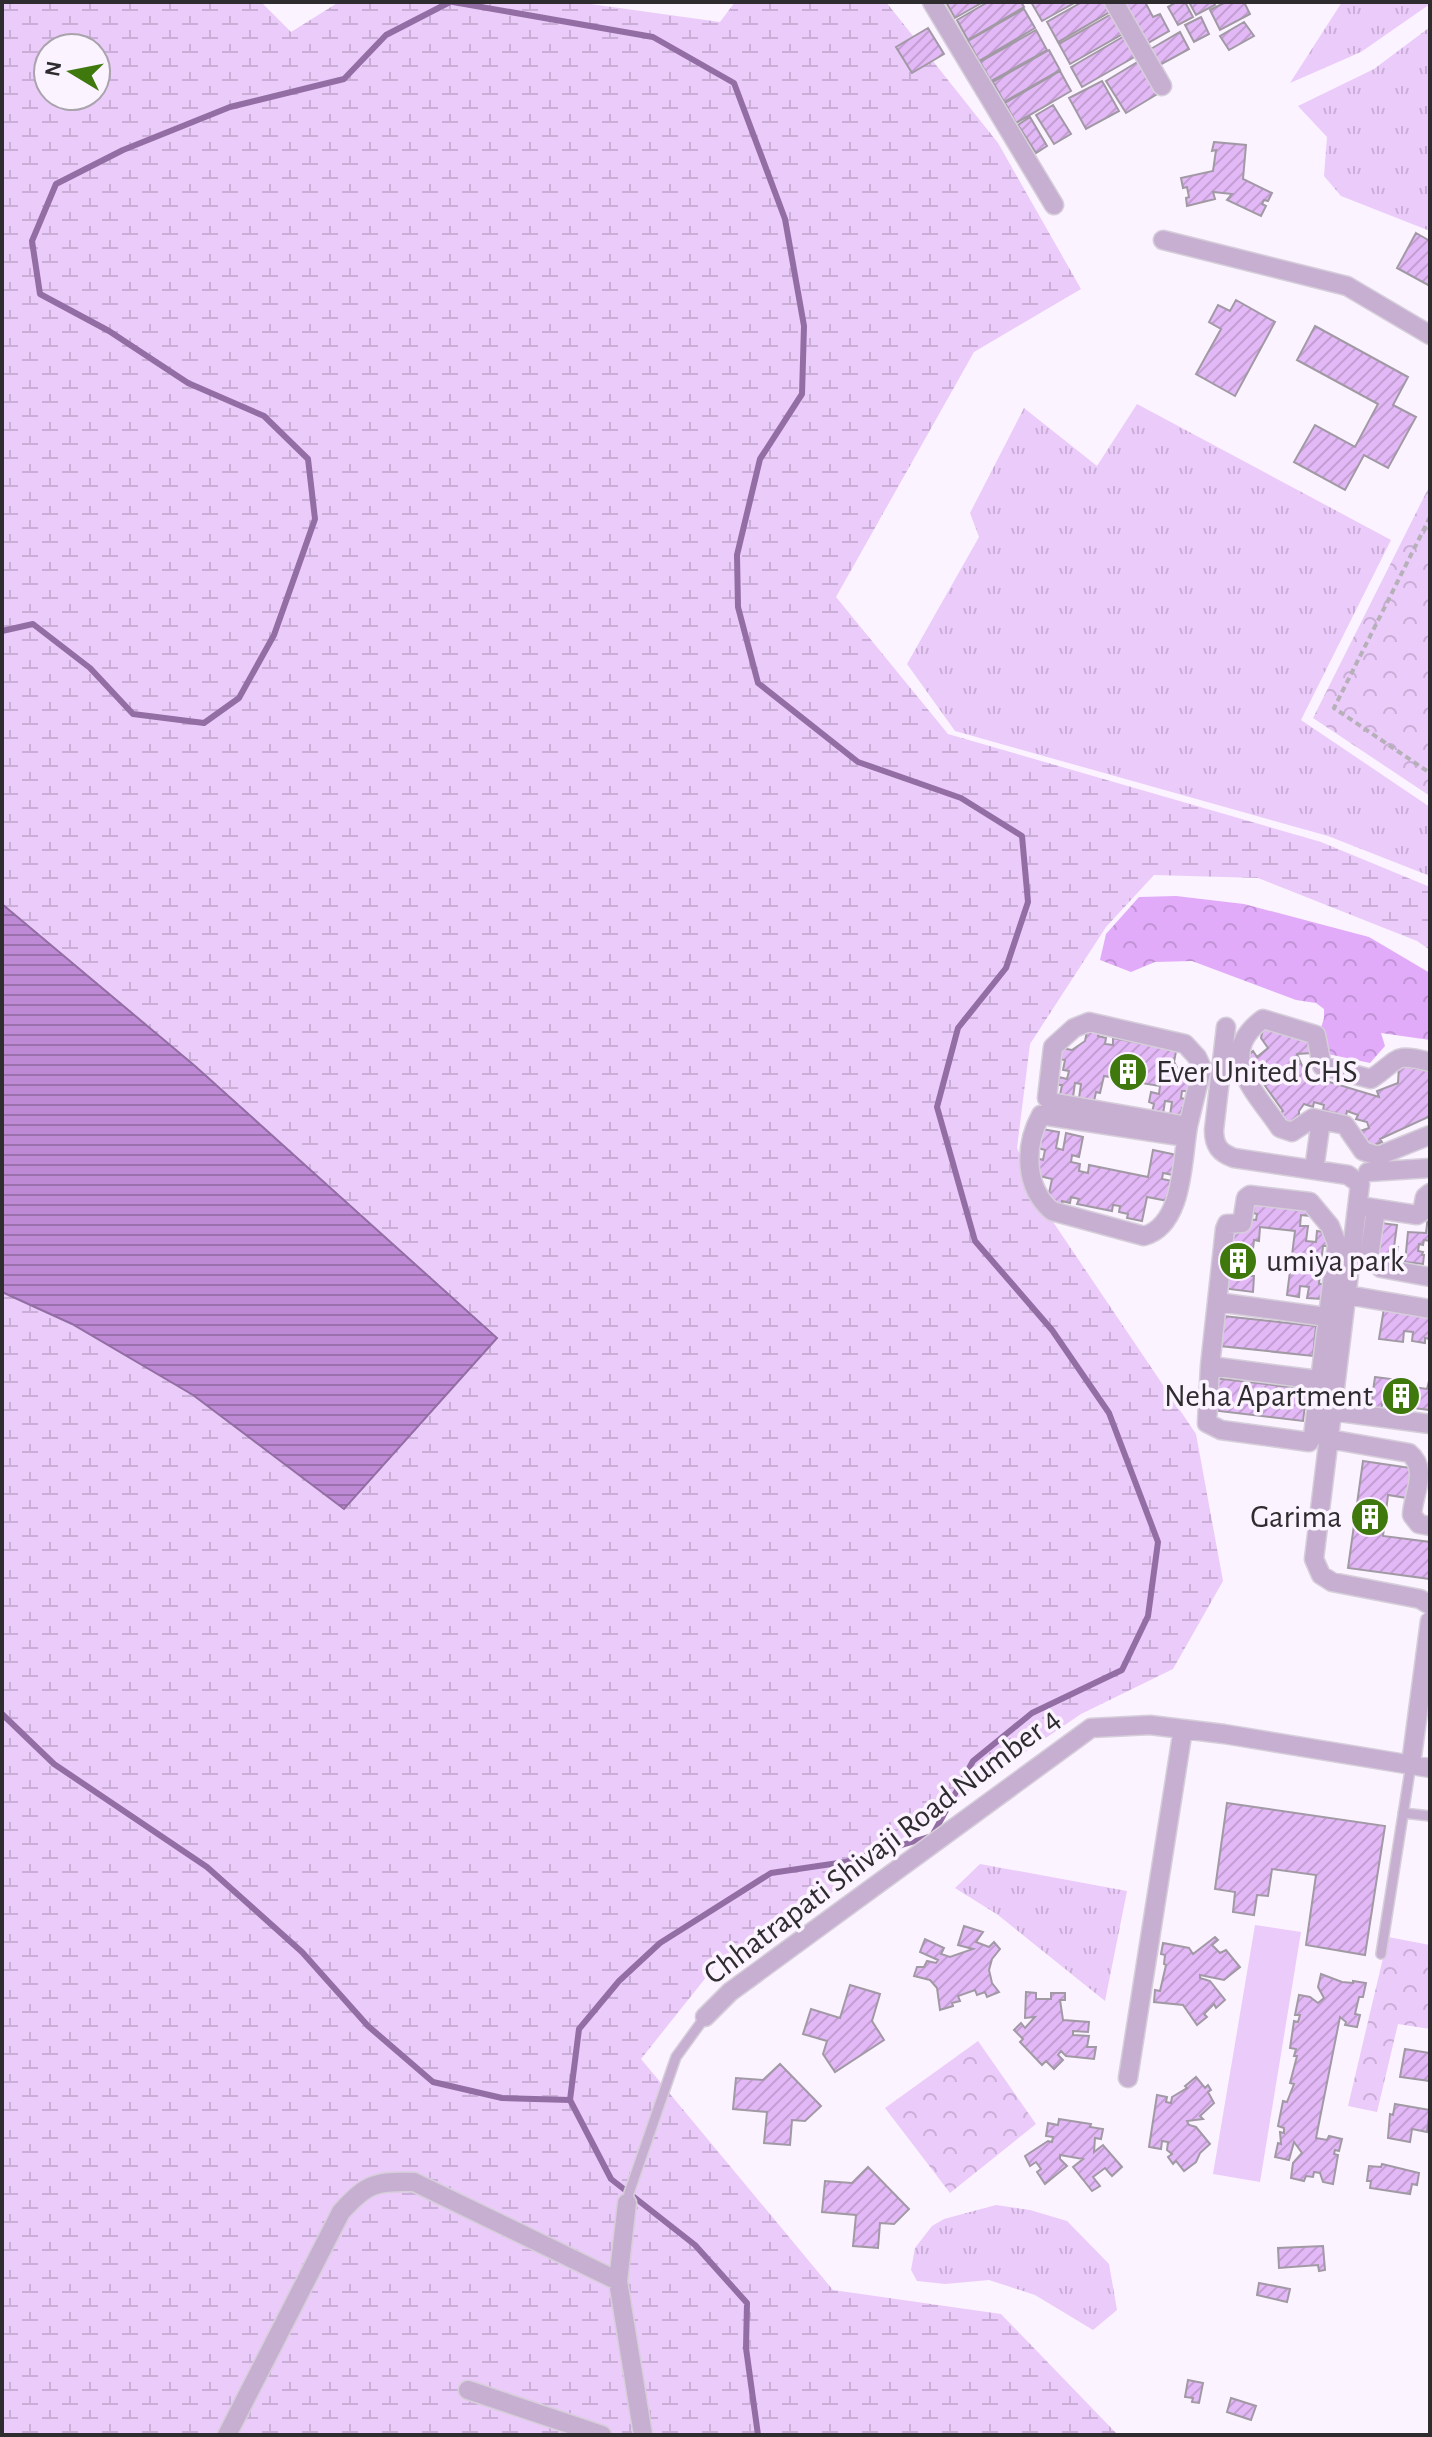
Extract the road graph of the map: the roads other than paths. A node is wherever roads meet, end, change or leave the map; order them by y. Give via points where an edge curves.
1 (932, 2) edge
2 (1114, 2) edge
3 (1162, 86) dead end
4 (1054, 205) dead end
5 (1163, 240) dead end
6 (1430, 335) edge
7 (1226, 1027) dead end
8 (1430, 1062) edge
9 (1321, 1120) junction
10 (1187, 1131) junction
11 (1430, 1135) edge
12 (1214, 1136) junction
13 (1430, 1168) edge
14 (1314, 1170) junction
15 (1369, 1170) junction
16 (1430, 1193) edge
17 (1367, 1207) junction
18 (1430, 1277) edge
19 (1347, 1295) junction
20 (1217, 1302) junction
21 (1430, 1309) edge
22 (1336, 1318) junction
23 (1210, 1366) junction
24 (1329, 1381) junction
25 (1332, 1411) junction
26 (1430, 1424) edge
27 (1329, 1439) junction
28 (1430, 1526) edge
29 (1428, 1601) edge
30 (1430, 1621) edge
31 (1183, 1729) junction
32 (1421, 1766) edge
33 (1403, 1813) junction
34 (1430, 1816) edge
35 (1381, 1954) dead end
36 (705, 2017) joint
37 (1128, 2078) dead end
38 (627, 2203) joint
39 (618, 2281) junction
40 (468, 2390) dead end
41 (227, 2435) edge
42 (602, 2435) edge
43 (643, 2435) edge

1 - 4 street
2 - 3 street
5 - 6 street via 1347,286
7 - 12 street
8 - 9 street via 1405,1055 1371,1079 1322,1066 1316,1035 1263,1019 1239,1051 1240,1068 1280,1128 1292,1132 1313,1118
9 - 14 street
9 - 15 street via 1345,1125
10 - 10 street via 1051,1102 1047,1098 1053,1047 1089,1022 1185,1044 1202,1068
10 - 10 street via 1041,1115 1030,1147 1030,1175 1052,1211 1144,1236 1153,1233 1175,1205
10 - 12 street
11 - 15 street
12 - 14 street via 1222,1154
13 - 15 street
14 - 15 street via 1348,1175
15 - 17 street
16 - 17 street via 1417,1215
17 - 18 street via 1369,1257 1381,1268
17 - 19 street
19 - 21 street
19 - 22 street
20 - 22 street
20 - 22 street via 1225,1229 1227,1224 1242,1223 1248,1196 1310,1202 1337,1244
20 - 23 street
22 - 24 street
23 - 24 street
23 - 24 street via 1207,1423 1309,1442
24 - 25 street
25 - 26 street
25 - 27 street
27 - 28 street via 1409,1453 1420,1470 1412,1515 1419,1524
27 - 29 street via 1314,1559 1321,1575 1332,1582
30 - 32 street
31 - 32 street, Chhatrapati Shivaji Road Number 4
31 - 36 street, Chhatrapati Shivaji Road Number 4 via 1091,1728 730,1992
31 - 37 street
32 - 33 lane
33 - 34 lane
33 - 35 lane
36 - 38 lane via 676,2057
38 - 39 street
39 - 41 street via 414,2182 384,2181 359,2192 341,2212
39 - 43 street
40 - 42 street

